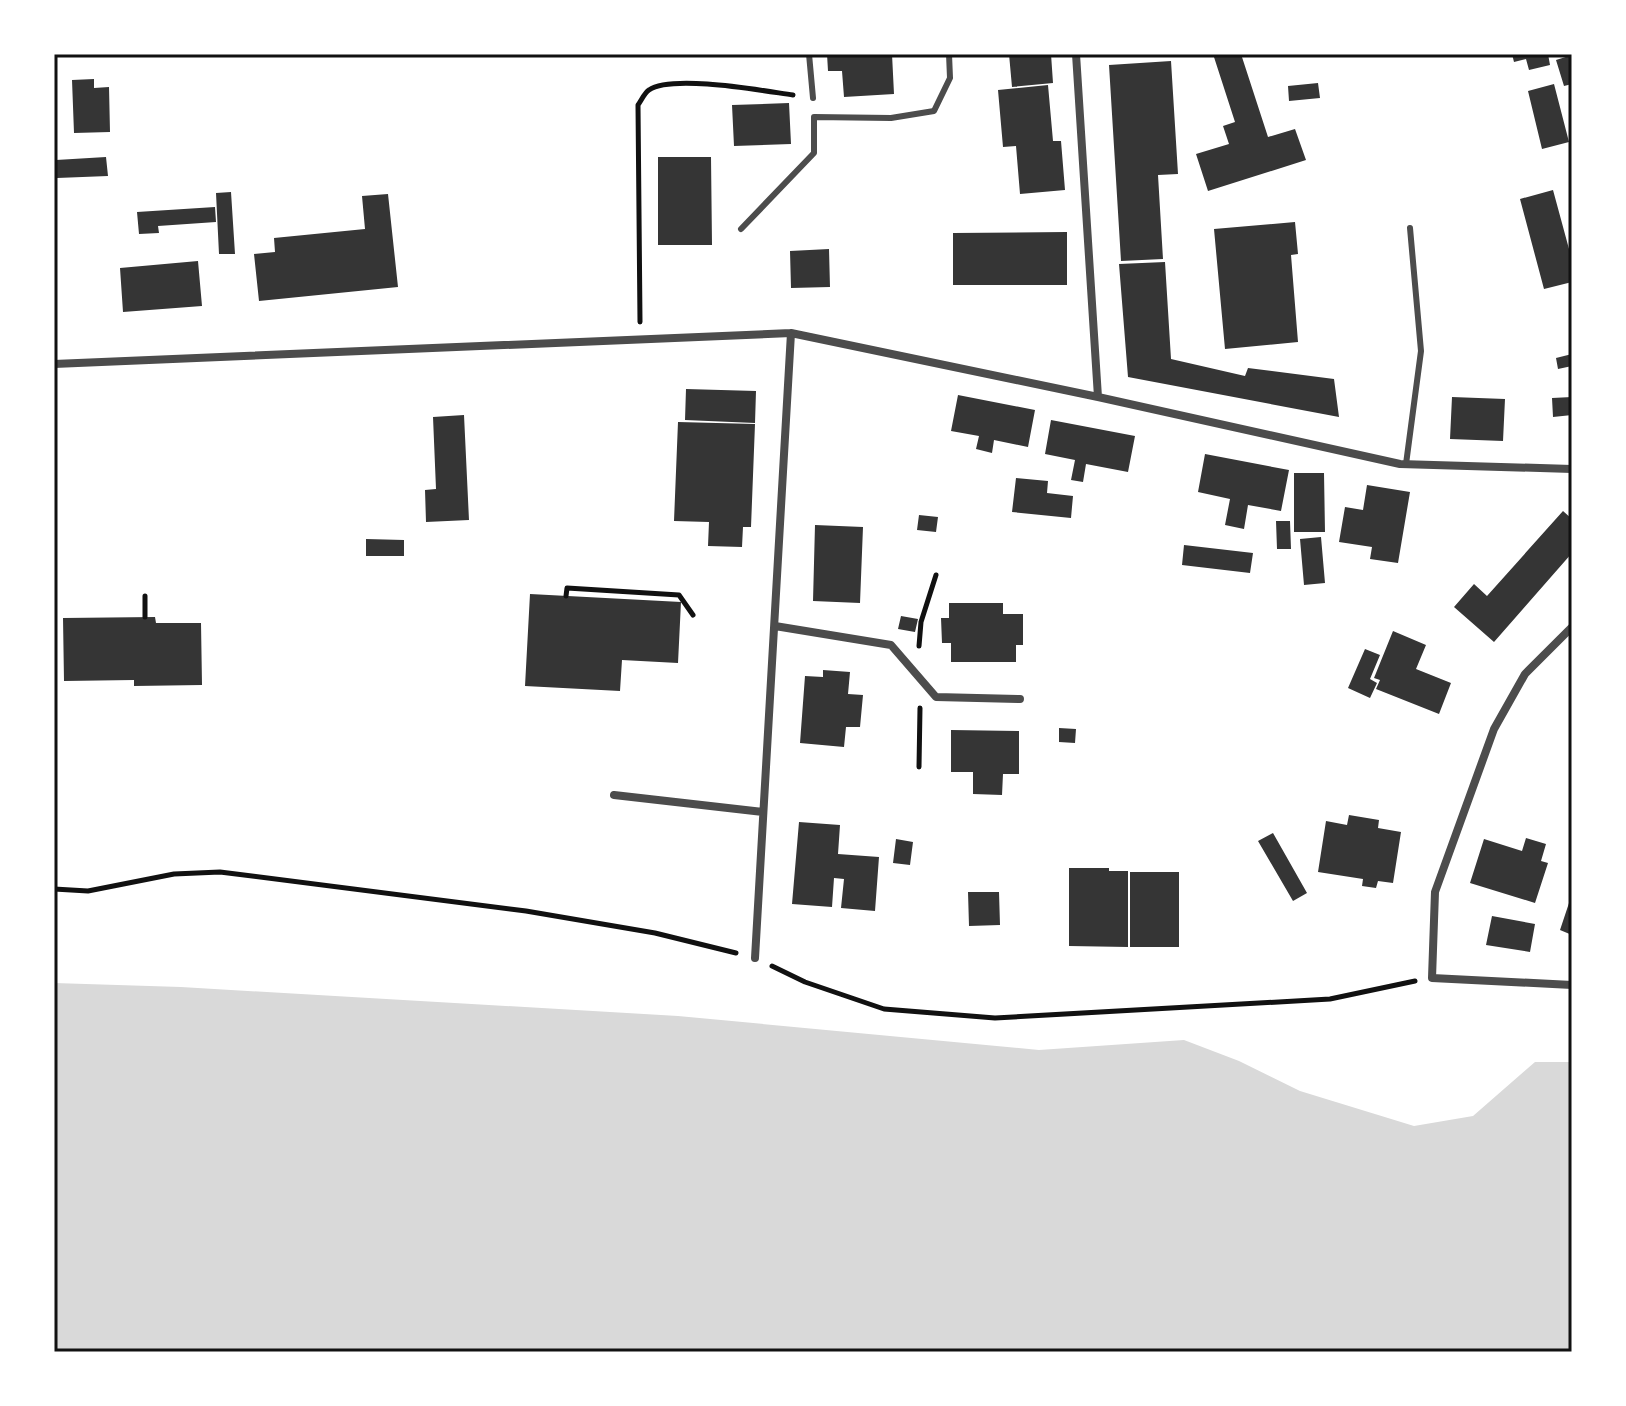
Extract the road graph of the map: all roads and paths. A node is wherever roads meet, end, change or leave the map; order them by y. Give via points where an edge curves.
1 (809, 54) edge
2 (949, 54) edge
3 (1076, 54) edge
4 (813, 98) joint
5 (1410, 228) dead end
6 (741, 229) dead end
7 (791, 333) junction
8 (641, 339) junction
9 (54, 364) edge
10 (1098, 397) junction
11 (1406, 464) junction
12 (1572, 469) edge
13 (936, 575) dead end
14 (145, 596) dead end
15 (566, 596) dead end
16 (693, 615) dead end
17 (145, 617) dead end
18 (775, 626) junction
19 (1572, 627) edge
20 (904, 659) junction
21 (926, 685) junction
22 (1020, 699) dead end
23 (919, 767) dead end
24 (614, 795) dead end
25 (763, 812) junction
26 (54, 889) edge
27 (755, 958) junction
28 (1432, 978) junction
29 (1572, 985) edge

1 - 4 lane
2 - 6 lane via 950,78 934,111 891,118 814,117 814,153
3 - 10 street
4 - 8 path via 676,83 649,90 638,105
5 - 11 lane via 1421,351
7 - 8 street
7 - 10 street
7 - 18 street
8 - 9 street
10 - 11 street
11 - 12 street
13 - 20 path via 919,647
14 - 17 path
15 - 16 path via 567,588 679,595
18 - 20 street via 891,645
18 - 25 street
19 - 28 street via 1525,674 1494,729 1435,892
20 - 21 street
21 - 22 street via 936,697
21 - 23 path via 920,691
24 - 25 street
25 - 27 street
26 - 27 path via 88,891 174,874 220,872 526,911 655,933
27 - 28 path via 884,1009 995,1018 1330,999
28 - 29 street

